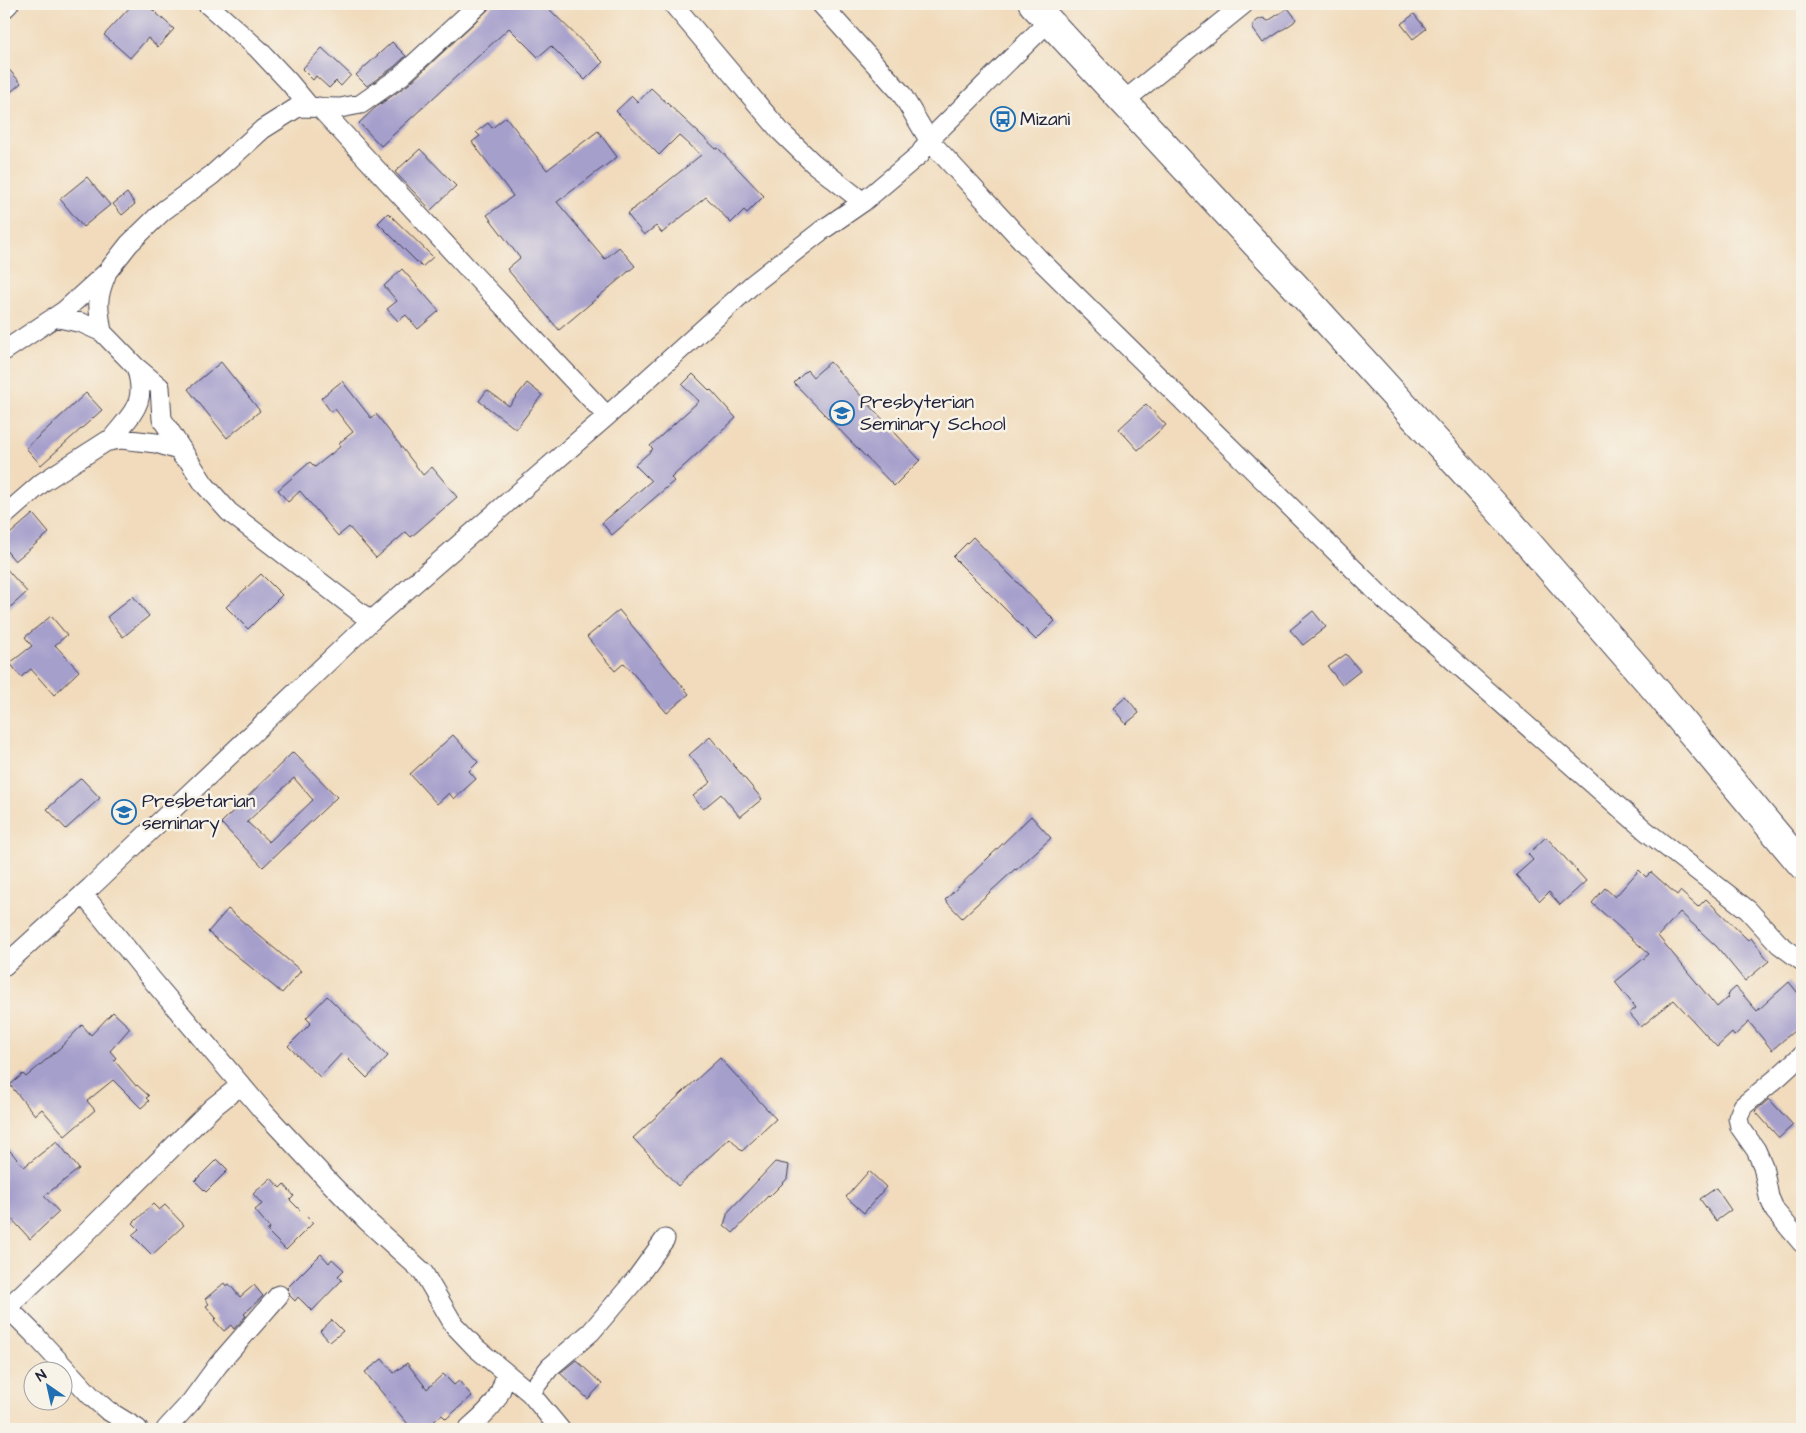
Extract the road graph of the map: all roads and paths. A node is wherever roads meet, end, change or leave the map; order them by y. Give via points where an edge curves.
1 (9, 4) edge
2 (207, 4) edge
3 (479, 4) edge
4 (673, 4) edge
5 (820, 4) edge
6 (1244, 4) edge
7 (4, 9) edge
8 (1041, 12) edge
9 (1124, 101) junction
10 (314, 107) junction
11 (929, 140) junction
12 (863, 202) junction
13 (107, 272) junction
14 (54, 317) junction
15 (102, 332) junction
16 (4, 350) edge
17 (136, 367) junction
18 (607, 416) junction
19 (110, 441) junction
20 (204, 484) junction
21 (4, 516) edge
22 (371, 621) junction
23 (1802, 865) edge
24 (83, 894) junction
25 (1802, 961) edge
26 (4, 966) edge
27 (1802, 1054) edge
28 (241, 1086) junction
29 (665, 1239) dead end
30 (1802, 1243) edge
31 (279, 1295) dead end
32 (5, 1308) edge
33 (506, 1373) junction
34 (530, 1393) junction
35 (138, 1429) edge
36 (166, 1429) edge
37 (468, 1429) edge
38 (560, 1429) edge

1 - 7 street
2 - 10 street via 258,49
3 - 10 street via 379,93 361,104 340,108
4 - 12 street via 781,132 813,163
5 - 11 street via 901,93
6 - 9 street
8 - 9 highway
8 - 11 street
9 - 23 highway via 1507,519 1649,681
10 - 13 street via 298,107 264,129 212,175 163,211 129,244
10 - 18 street
11 - 12 street via 920,154
11 - 25 street via 1038,258 1386,601 1646,831 1748,910 1779,944
12 - 18 street via 753,284
13 - 14 street
13 - 15 street via 97,301
14 - 15 street via 82,323
14 - 16 street
15 - 17 street
17 - 19 street via 141,382 140,396 131,415
17 - 20 street via 160,387 162,419
18 - 22 street
19 - 20 street via 137,440 178,450
19 - 21 street via 43,482
20 - 22 street via 229,512
22 - 24 street
24 - 26 street
24 - 28 street
27 - 30 street via 1743,1106 1738,1118 1763,1166 1769,1197 1776,1211
28 - 32 street via 205,1114 83,1236
28 - 33 street via 366,1220 423,1272 454,1325
29 - 34 street via 591,1332 550,1367
31 - 36 street
32 - 35 street via 91,1396
33 - 34 street
33 - 37 street via 502,1391 493,1405
34 - 38 street

